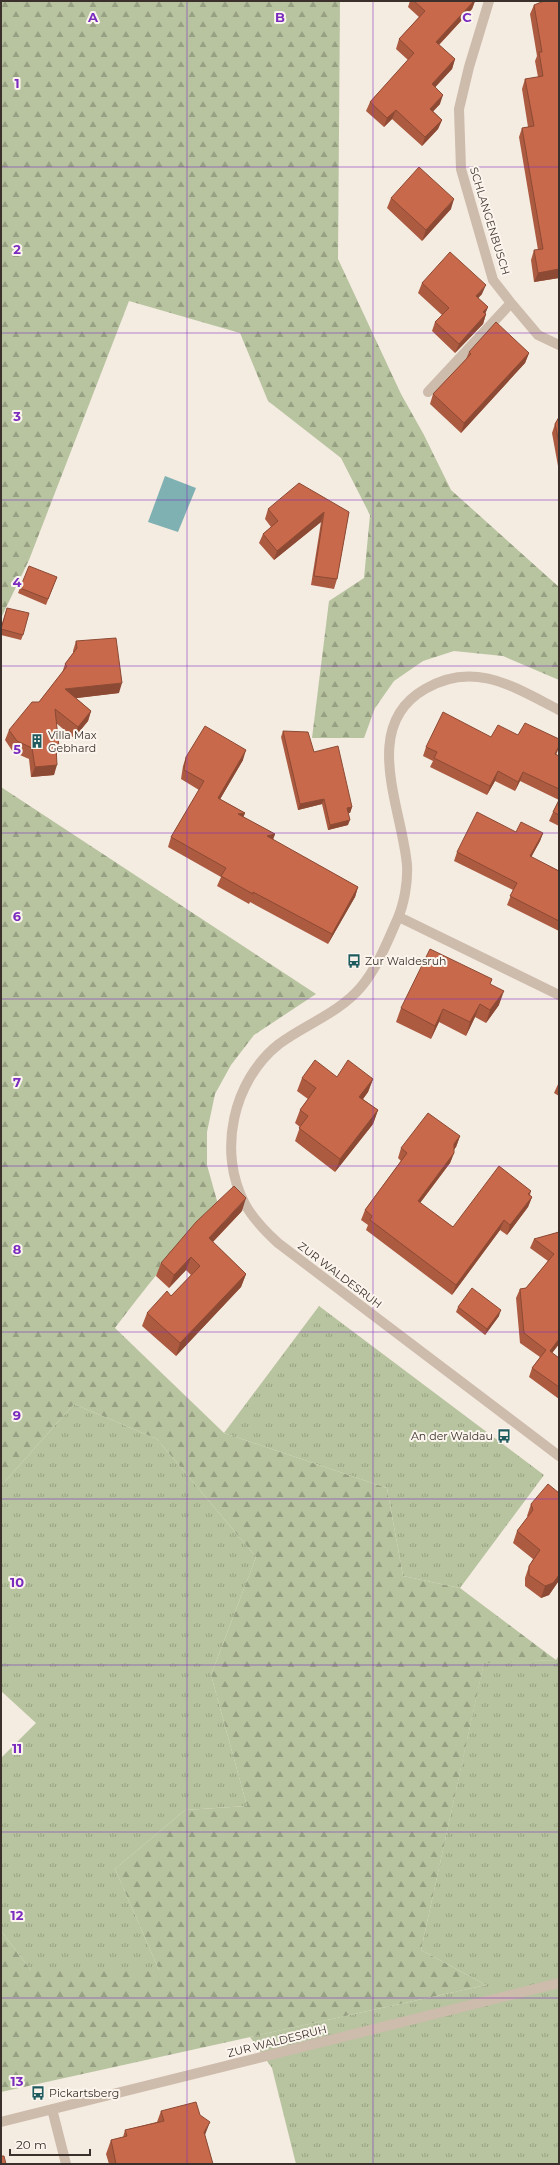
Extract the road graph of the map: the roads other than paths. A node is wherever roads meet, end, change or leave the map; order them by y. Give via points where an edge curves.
1 (489, 1) edge
2 (511, 303) junction
3 (559, 346) edge
4 (428, 392) dead end
5 (559, 710) edge
6 (399, 917) junction
7 (559, 995) edge
8 (559, 1456) edge
9 (559, 1983) edge
10 (52, 2109) junction
11 (1, 2122) edge
12 (66, 2164) edge

1 - 2 street, SCHLANGENBUSCH via 459,109 461,170 493,280
2 - 3 street, SCHLANGENBUSCH via 538,335
2 - 4 street
5 - 6 street, ZUR WALDESRUH via 512,686 483,676 466,675 434,684 406,703 396,718 388,740 389,762 407,867
6 - 7 street
6 - 8 street, ZUR WALDESRUH via 386,947 361,988 343,1004 279,1044 259,1063 236,1108 231,1132 236,1178 244,1203 258,1224 278,1243
9 - 10 street, ZUR WALDESRUH
10 - 11 street, ZUR WALDESRUH
10 - 12 street

